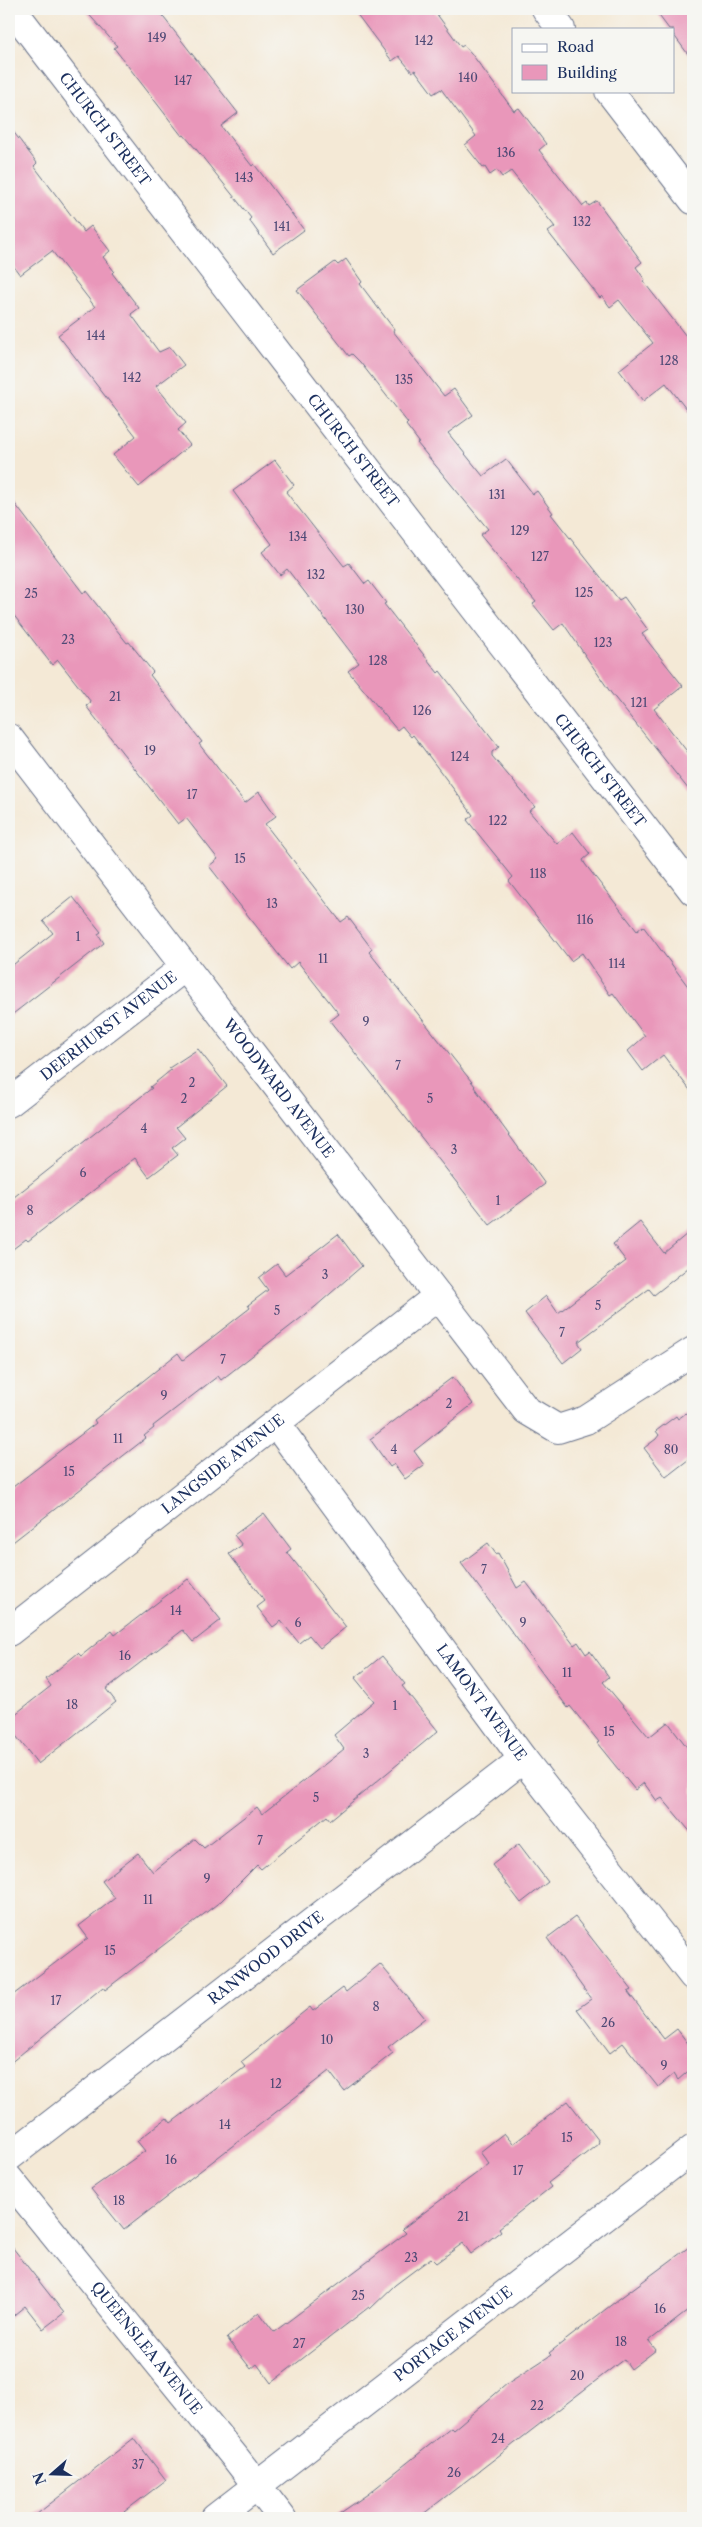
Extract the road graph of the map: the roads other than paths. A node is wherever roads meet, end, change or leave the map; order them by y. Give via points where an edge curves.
1 (12, 9) edge
2 (546, 9) edge
3 (560, 28) edge
4 (610, 92) edge
5 (693, 200) edge
6 (9, 738) edge
7 (693, 891) edge
8 (185, 967) junction
9 (9, 1103) edge
10 (438, 1296) junction
11 (693, 1351) edge
12 (276, 1424) junction
13 (9, 1632) edge
14 (523, 1759) junction
15 (693, 1976) edge
16 (693, 2150) edge
17 (9, 2156) edge
18 (9, 2179) edge
19 (257, 2485) junction
20 (215, 2518) edge
21 (282, 2518) edge

1 - 7 street, CHURCH STREET
2 - 3 street
4 - 5 street
6 - 8 street, WOODWARD AVENUE
8 - 9 street, DEERHURST AVENUE
8 - 10 street, WOODWARD AVENUE
10 - 11 street, WOODWARD AVENUE via 526,1410 558,1428 586,1420
10 - 12 street, LANGSIDE AVENUE
12 - 13 street, LANGSIDE AVENUE
12 - 14 street, LAMONT AVENUE
14 - 15 street, LAMONT AVENUE
14 - 17 street, RANWOOD DRIVE
16 - 19 street, PORTAGE AVENUE
18 - 19 street, QUEENSLEA AVENUE
19 - 20 street, PORTAGE AVENUE
19 - 21 street, QUEENSLEA AVENUE

